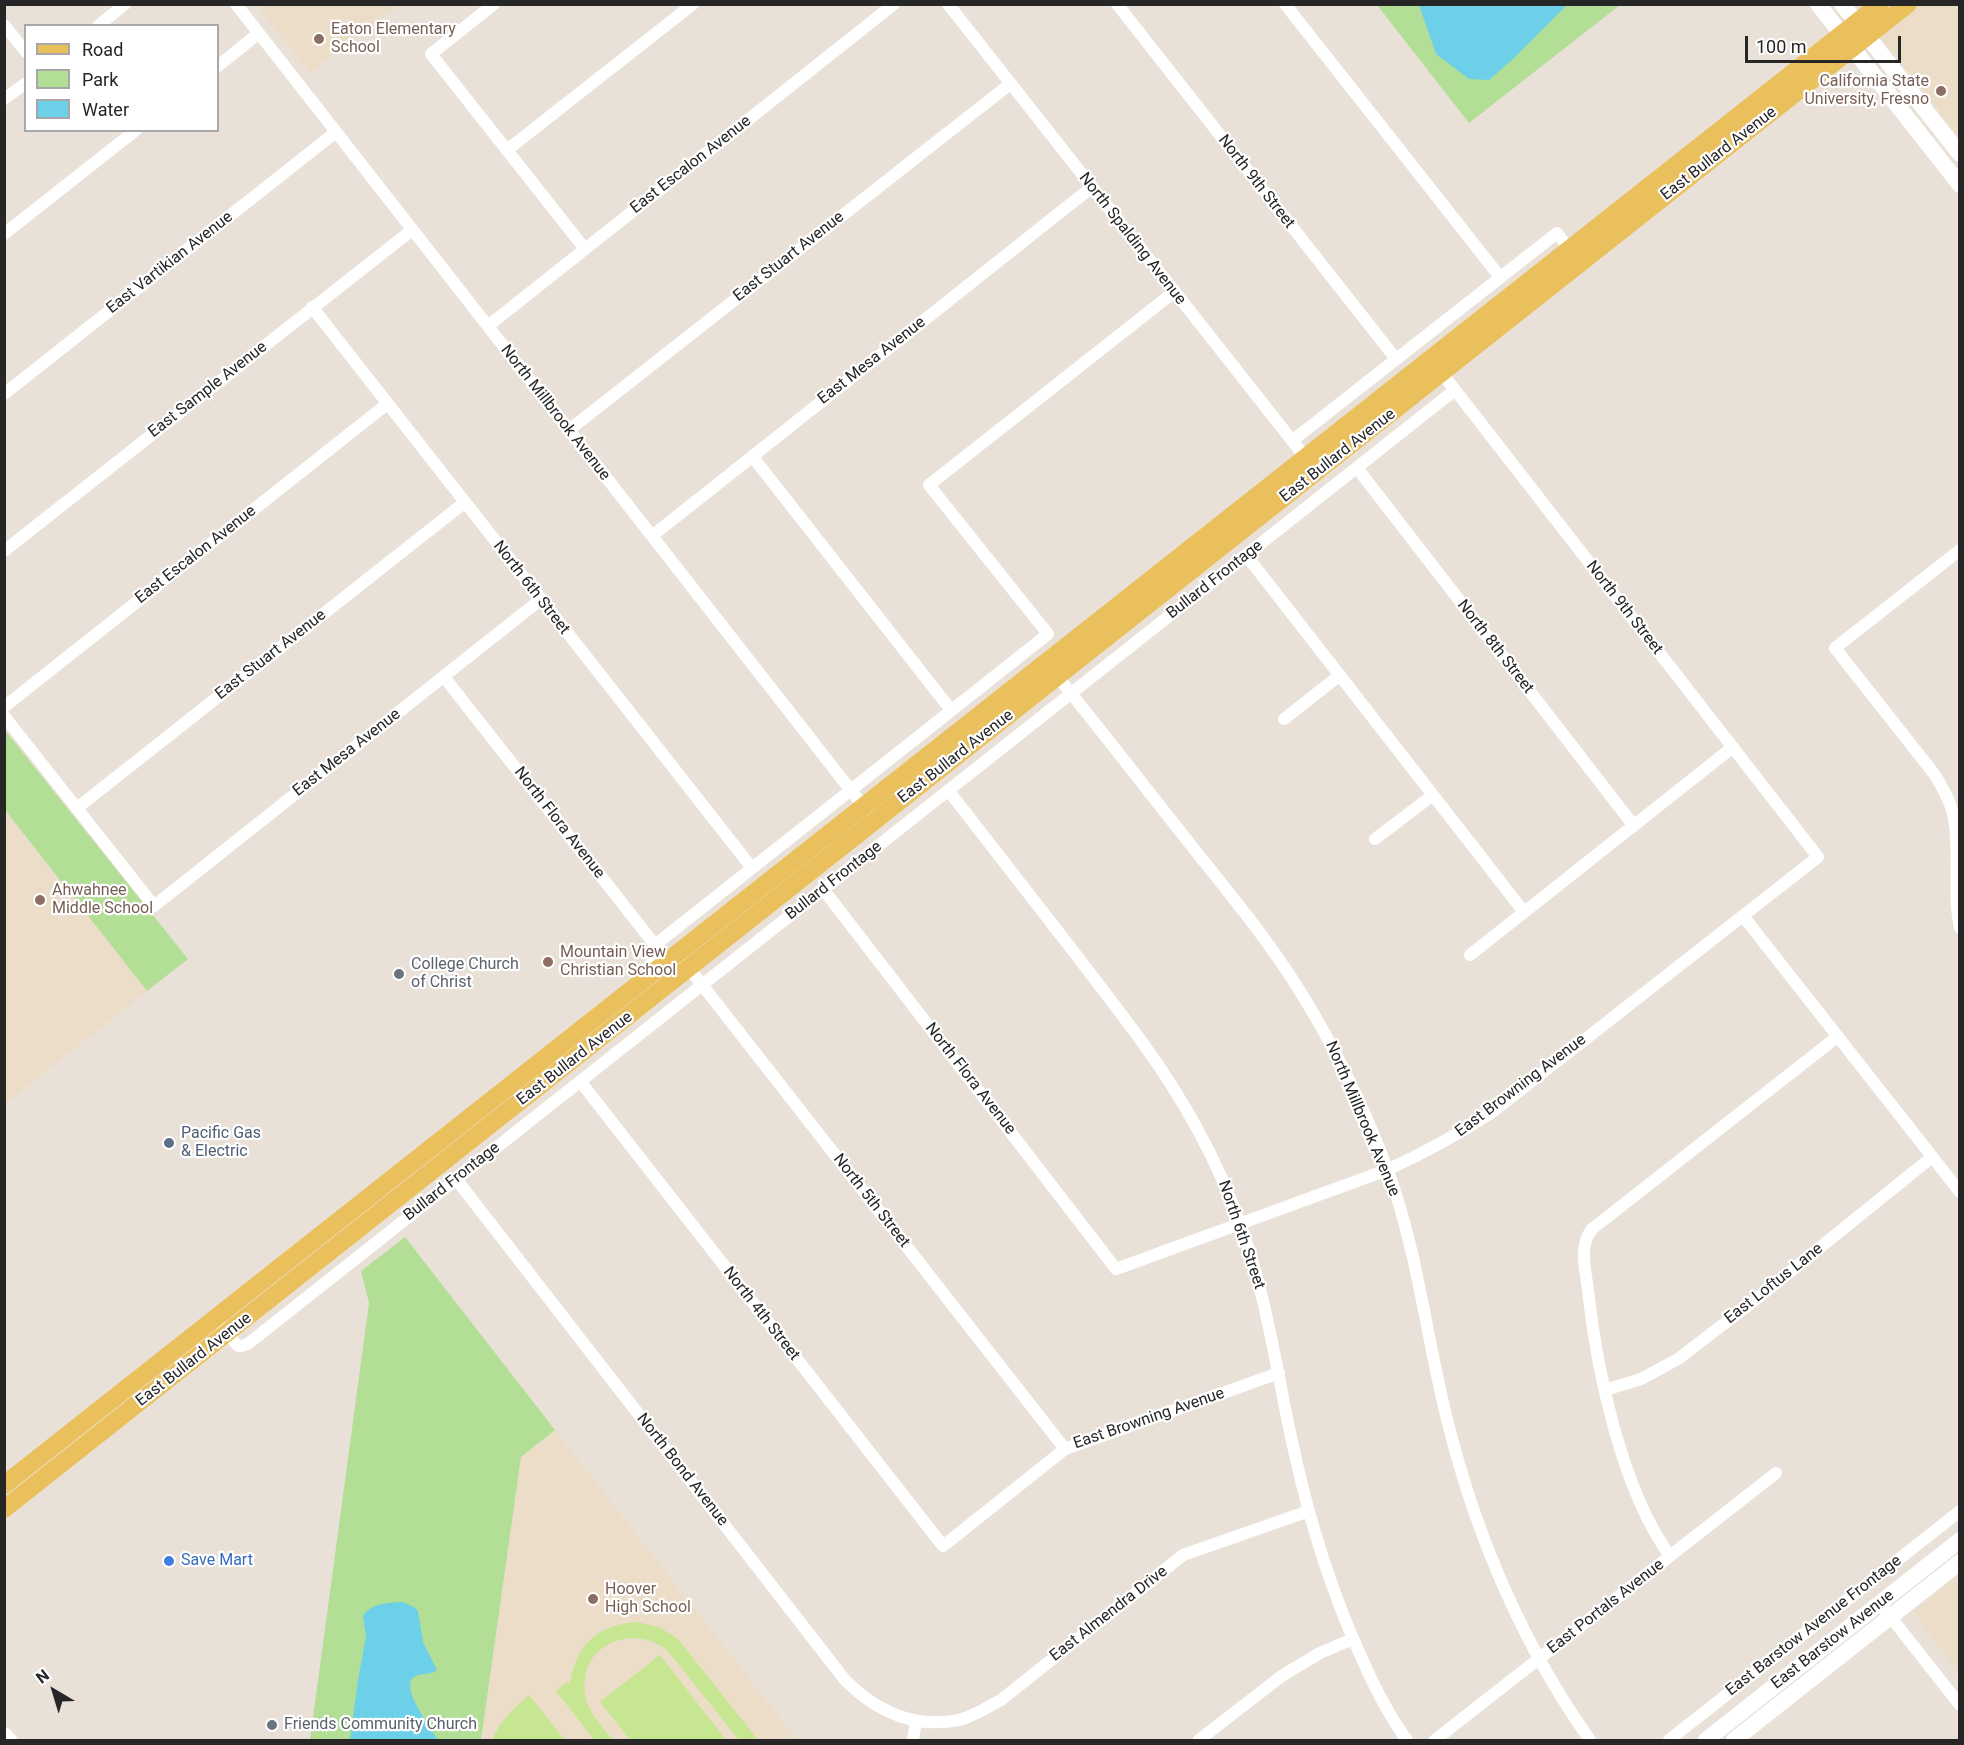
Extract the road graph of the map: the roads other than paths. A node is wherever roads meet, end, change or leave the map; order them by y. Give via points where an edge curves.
1 (125, 4) edge
2 (236, 4) edge
3 (494, 4) edge
4 (693, 4) edge
5 (894, 4) edge
6 (948, 4) edge
7 (1117, 4) edge
8 (1286, 4) edge
9 (1818, 4) edge
10 (1842, 4) edge
11 (1880, 4) edge
12 (1908, 4) edge
13 (100, 24) edge
14 (4, 25) edge
15 (1862, 29) junction
16 (259, 33) junction
17 (1847, 41) junction
18 (24, 50) edge
19 (219, 65) edge
20 (24, 84) edge
21 (1010, 84) junction
22 (4, 99) edge
23 (133, 132) edge
24 (336, 132) junction
25 (507, 150) junction
26 (1959, 154) edge
27 (1959, 185) edge
28 (1092, 187) junction
29 (412, 230) junction
30 (4, 234) edge
31 (585, 249) junction
32 (1569, 249) junction
33 (1500, 277) junction
34 (1174, 292) junction
35 (312, 307) junction
36 (488, 326) junction
37 (1431, 358) junction
38 (1396, 359) junction
39 (1442, 373) junction
40 (1455, 390) junction
41 (4, 394) edge
42 (387, 404) junction
43 (569, 430) junction
44 (1292, 441) junction
45 (752, 456) junction
46 (1305, 457) junction
47 (1357, 468) junction
48 (1317, 472) junction
49 (464, 503) junction
50 (652, 536) junction
51 (1959, 550) edge
52 (4, 551) edge
53 (1246, 555) junction
54 (540, 600) junction
55 (1046, 662) junction
56 (1340, 675) junction
57 (444, 677) junction
58 (1058, 677) junction
59 (1071, 693) junction
60 (4, 707) edge
61 (951, 710) junction
62 (4, 716) edge
63 (1284, 719) dead end
64 (1733, 747) junction
65 (850, 790) junction
66 (948, 790) junction
67 (1433, 795) junction
68 (863, 806) junction
69 (78, 808) junction
70 (875, 821) junction
71 (1634, 825) junction
72 (1375, 839) dead end
73 (1818, 857) joint
74 (752, 868) junction
75 (823, 889) junction
76 (1524, 912) junction
77 (1743, 916) junction
78 (1959, 928) edge
79 (654, 945) junction
80 (677, 954) junction
81 (1470, 955) dead end
82 (689, 969) junction
83 (649, 976) junction
84 (702, 985) junction
85 (1837, 1037) junction
86 (580, 1081) junction
87 (482, 1107) junction
88 (1932, 1157) junction
89 (1387, 1170) junction
90 (456, 1179) junction
91 (409, 1189) junction
92 (1959, 1192) edge
93 (1241, 1224) junction
94 (1116, 1269) joint
95 (215, 1319) junction
96 (226, 1334) junction
97 (157, 1364) junction
98 (1279, 1373) junction
99 (1605, 1390) junction
100 (1065, 1449) junction
101 (68, 1460) junction
102 (1776, 1473) dead end
103 (4, 1485) edge
104 (4, 1509) edge
105 (1309, 1511) junction
106 (1959, 1511) edge
107 (1959, 1540) edge
108 (943, 1546) joint
109 (1670, 1556) junction
110 (1959, 1562) edge
111 (1880, 1603) junction
112 (1891, 1617) junction
113 (1353, 1639) junction
114 (1539, 1659) junction
115 (1959, 1705) edge
116 (916, 1721) junction
117 (4, 1735) edge
118 (9, 1740) edge
119 (914, 1740) edge
120 (1199, 1740) edge
121 (1407, 1740) edge
122 (1435, 1740) edge
123 (1590, 1740) edge
124 (1669, 1740) edge
125 (1706, 1740) edge
126 (1734, 1740) edge

1 - 13 street
2 - 16 street, North Millbrook Avenue
3 - 25 street via 431,54
4 - 25 street
5 - 31 street, East Escalon Avenue
6 - 21 street, North Spalding Avenue
7 - 38 street, North 9th Street
8 - 33 street
9 - 17 main road
10 - 15 main road
11 - 15 main road, East Bullard Avenue
12 - 15 main road, East Bullard Avenue
14 - 18 street
15 - 17 main road, East Bullard Avenue
15 - 26 main road
16 - 19 street
16 - 24 street, North Millbrook Avenue
17 - 27 main road
17 - 32 main road, East Bullard Avenue
17 - 39 main road, East Bullard Avenue
20 - 22 street
21 - 28 street, North Spalding Avenue
21 - 43 street, East Stuart Avenue
23 - 30 street
24 - 29 street, North Millbrook Avenue
24 - 41 street, East Vartikian Avenue
25 - 31 street
28 - 34 street, North Spalding Avenue
28 - 45 street, East Mesa Avenue
29 - 35 street, East Sample Avenue
29 - 36 street, North Millbrook Avenue
31 - 36 street, East Escalon Avenue
32 - 33 street via 1557,233
32 - 37 main road, East Bullard Avenue
33 - 38 street
34 - 44 street, North Spalding Avenue
34 - 61 street via 929,485 1048,634
35 - 42 street, North 6th Street
35 - 52 street, East Sample Avenue
36 - 43 street, North Millbrook Avenue
37 - 39 street, North 9th Street
37 - 46 main road, East Bullard Avenue
38 - 44 street
39 - 40 street, North 9th Street
39 - 48 main road, East Bullard Avenue
40 - 47 street, Bullard Frontage
40 - 64 street, North 9th Street
42 - 49 street, North 6th Street
42 - 60 street, East Escalon Avenue
43 - 50 street, North Millbrook Avenue
44 - 46 street, North Spalding Avenue
45 - 50 street, East Mesa Avenue
45 - 61 street
46 - 48 street, North Spalding Avenue
46 - 55 main road, East Bullard Avenue
47 - 53 street, Bullard Frontage
47 - 71 street, North 8th Street
48 - 58 main road, East Bullard Avenue
49 - 54 street, North 6th Street
49 - 69 street, East Stuart Avenue
50 - 65 street, North Millbrook Avenue
51 - 78 street via 1835,648 1935,775 1947,796 1955,834
53 - 56 street
53 - 59 street, Bullard Frontage
54 - 57 street, East Mesa Avenue
54 - 74 street, North 6th Street
55 - 58 street, North Millbrook Avenue
55 - 68 main road, East Bullard Avenue
56 - 63 street
56 - 67 street
57 - 69 street, East Mesa Avenue via 154,906
57 - 79 street, North Flora Avenue
58 - 59 street, North Millbrook Avenue
58 - 70 main road, East Bullard Avenue
59 - 66 street, Bullard Frontage
59 - 89 street, North Millbrook Avenue via 1296,984 1340,1062
61 - 65 street
62 - 69 street
64 - 71 street
64 - 73 street, North 9th Street
65 - 68 street, North Millbrook Avenue
65 - 74 street
66 - 75 street, Bullard Frontage
66 - 93 street, North 6th Street via 1143,1043 1206,1145
67 - 72 street
67 - 76 street
68 - 70 street, North Millbrook Avenue
68 - 80 main road, East Bullard Avenue
70 - 82 main road, East Bullard Avenue
71 - 76 street
73 - 77 street, East Browning Avenue
74 - 79 street
75 - 84 street, Bullard Frontage
75 - 94 street, North Flora Avenue
76 - 81 street
77 - 85 street
77 - 89 street, East Browning Avenue via 1491,1113 1428,1151
79 - 83 street
80 - 82 street, North 5th Street
80 - 83 main road, East Bullard Avenue
82 - 84 street, North 5th Street
82 - 91 main road, East Bullard Avenue
83 - 87 main road, East Bullard Avenue
84 - 86 street, Bullard Frontage
84 - 100 street, North 5th Street
85 - 88 street
85 - 99 street via 1586,1237 1590,1311
86 - 90 street, Bullard Frontage
86 - 108 street, North 4th Street
87 - 91 main road via 481,1121 435,1157
87 - 95 main road, East Bullard Avenue
88 - 92 street
88 - 99 street, East Loftus Lane via 1678,1359 1641,1379
89 - 93 street, East Browning Avenue
89 - 114 street, North Millbrook Avenue via 1414,1260 1450,1430 1471,1502 1501,1580
90 - 96 street, Bullard Frontage via 249,1342 238,1346
90 - 116 street, North Bond Avenue via 845,1680 876,1705
91 - 96 main road, East Bullard Avenue
93 - 94 street, East Browning Avenue
93 - 98 street, North 6th Street via 1258,1277
95 - 96 street
95 - 97 main road, East Bullard Avenue
96 - 101 main road, East Bullard Avenue
97 - 101 main road via 146,1385 72,1443 67,1451
97 - 103 main road, East Bullard Avenue
98 - 100 street, East Browning Avenue
98 - 105 street, North 6th Street
99 - 109 street via 1637,1494
100 - 108 street, East Browning Avenue
101 - 104 main road, East Bullard Avenue
102 - 109 street, East Portals Avenue
105 - 113 street, North 6th Street
105 - 116 street, East Almendra Drive via 1183,1555 1001,1700 977,1713 960,1719
106 - 124 street, East Barstow Avenue Frontage
107 - 111 main road, East Barstow Avenue
109 - 114 street, East Portals Avenue
110 - 112 main road, East Barstow Avenue
111 - 112 street
111 - 125 main road, East Barstow Avenue
112 - 115 street
112 - 126 main road, East Barstow Avenue
113 - 120 street via 1283,1675
113 - 121 street, North 6th Street via 1375,1688
114 - 122 street, East Portals Avenue
114 - 123 street, North Millbrook Avenue
116 - 119 street
117 - 118 main road

